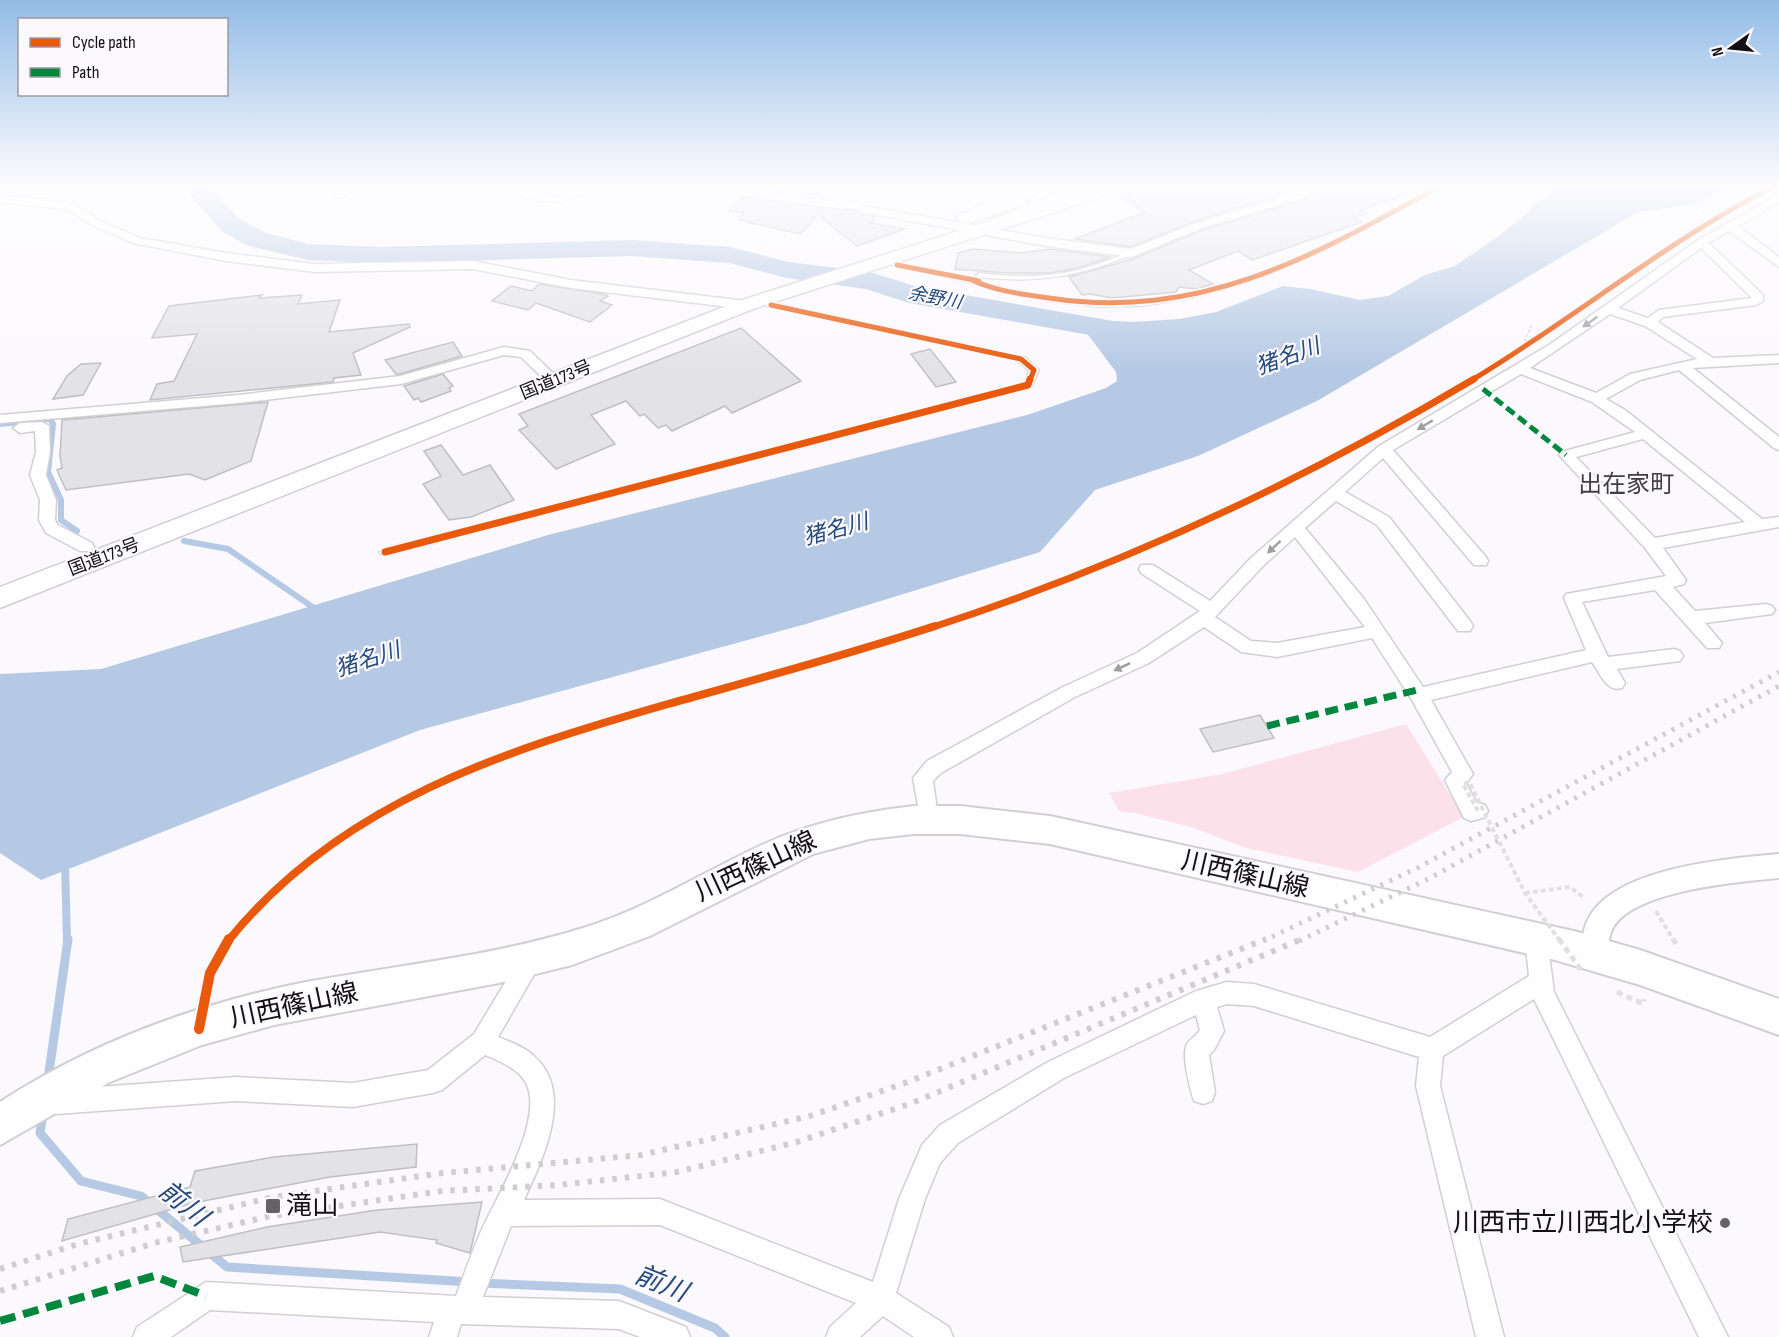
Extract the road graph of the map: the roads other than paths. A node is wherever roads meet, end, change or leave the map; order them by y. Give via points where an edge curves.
1 (173, 247) edge
2 (903, 247) edge
3 (903, 247) edge
4 (1088, 247) edge
5 (1146, 247) edge
6 (1321, 247) edge
7 (1685, 247) edge
8 (1710, 247) edge
9 (1760, 247) edge
10 (1132, 253) junction
11 (858, 262) junction
12 (1779, 263) edge
13 (897, 265) dead end
14 (978, 275) dead end
15 (753, 300) junction
16 (1609, 309) junction
17 (1650, 323) junction
18 (1779, 359) edge
19 (1712, 363) junction
20 (1683, 367) junction
21 (1519, 368) junction
22 (549, 375) junction
23 (1597, 399) junction
24 (0, 419) edge
25 (0, 430) edge
26 (1646, 434) junction
27 (1779, 446) edge
28 (1384, 449) junction
29 (1334, 494) junction
30 (1779, 522) edge
31 (1296, 526) junction
32 (1760, 526) junction
33 (1651, 544) junction
34 (86, 547) junction
35 (385, 552) dead end
36 (1480, 561) dead end
37 (1147, 569) dead end
38 (0, 580) edge
39 (1660, 585) junction
40 (0, 598) edge
41 (1766, 610) dead end
42 (1208, 614) junction
43 (1690, 618) junction
44 (1464, 626) dead end
45 (1377, 631) junction
46 (1713, 643) dead end
47 (1674, 656) dead end
48 (1600, 659) junction
49 (1616, 683) dead end
50 (1419, 695) junction
51 (1478, 811) road end
52 (928, 817) junction
53 (1779, 866) edge
54 (1536, 939) junction
55 (532, 959) junction
56 (1589, 962) junction
57 (1542, 981) junction
58 (1204, 999) junction
59 (1779, 1017) edge
60 (482, 1042) junction
61 (1432, 1049) junction
62 (1203, 1092) dead end
63 (29, 1104) junction
64 (0, 1125) edge
65 (505, 1213) junction
66 (881, 1299) junction
67 (458, 1309) junction
68 (147, 1337) edge
69 (443, 1337) edge
70 (676, 1337) edge
71 (840, 1337) edge
72 (939, 1337) edge
73 (1490, 1337) edge
74 (1714, 1337) edge

1 - 15 street via 315,268 473,265 571,284
2 - 11 highway, 国道173号
3 - 11 highway, 国道173号
4 - 10 street
5 - 10 street
6 - 13 street via 1190,298 1158,302 1096,304 986,287 970,279
7 - 16 street
8 - 17 street via 1760,298 1659,314
9 - 12 street
10 - 14 lane via 1073,274 1012,280
11 - 15 highway, 国道173号
15 - 22 highway, 国道173号
15 - 35 street via 1021,359 1034,370 1028,385
16 - 17 street
16 -> 21 street
17 - 19 street
18 - 19 street
19 - 20 street
20 - 23 street via 1659,370 1610,387
20 - 27 street
21 - 23 street
21 -> 28 street
22 - 24 street via 525,354 504,351 401,380 238,399
22 - 34 highway, 国道173号
22 - 40 highway, 国道173号
23 - 26 street
25 - 34 street via 42,426 43,452 38,475 48,500 47,520 52,529
26 - 32 street
26 - 33 street via 1566,455
28 - 29 street
28 - 36 street
29 - 31 street
29 - 44 street via 1383,521
30 - 32 street
31 -> 42 street
31 - 45 street
32 - 33 street
33 - 39 street via 1678,580
34 - 38 highway, 国道173号
37 - 42 street
39 - 43 street
39 - 48 street via 1572,598
41 - 43 street
42 - 45 street via 1247,647 1277,650
42 -> 52 street via 1143,658 1069,692 934,767 924,778
43 - 46 street
45 - 50 street
47 - 48 street
48 - 49 street
48 - 50 street
50 - 51 street via 1463,774 1455,780 1471,812
52 - 54 main road, 川西篠山線 via 1011,822
52 - 55 main road, 川西篠山線 via 864,825 818,836 775,852 640,924
53 - 56 street via 1692,876 1622,899 1599,927
54 - 56 main road, 川西篠山線
54 - 57 street
55 - 60 street
55 - 63 main road, 川西篠山線 via 273,1007 216,1023 159,1042
56 - 59 main road, 川西篠山線
57 - 61 street
57 - 74 street via 1543,994
58 - 61 street via 1227,993 1254,995
58 - 62 street via 1212,1031 1196,1051
58 - 66 street via 1056,1070 949,1134 931,1154 912,1199
60 - 63 street via 433,1081 353,1095 236,1089
60 - 65 street via 519,1056 541,1092 538,1134
61 - 73 street via 1428,1086
63 - 64 main road, 川西篠山線
65 - 66 street via 660,1212
65 - 67 street
66 - 71 street
66 - 72 street
67 - 68 street via 206,1296
67 - 69 street
67 - 70 street via 619,1315

